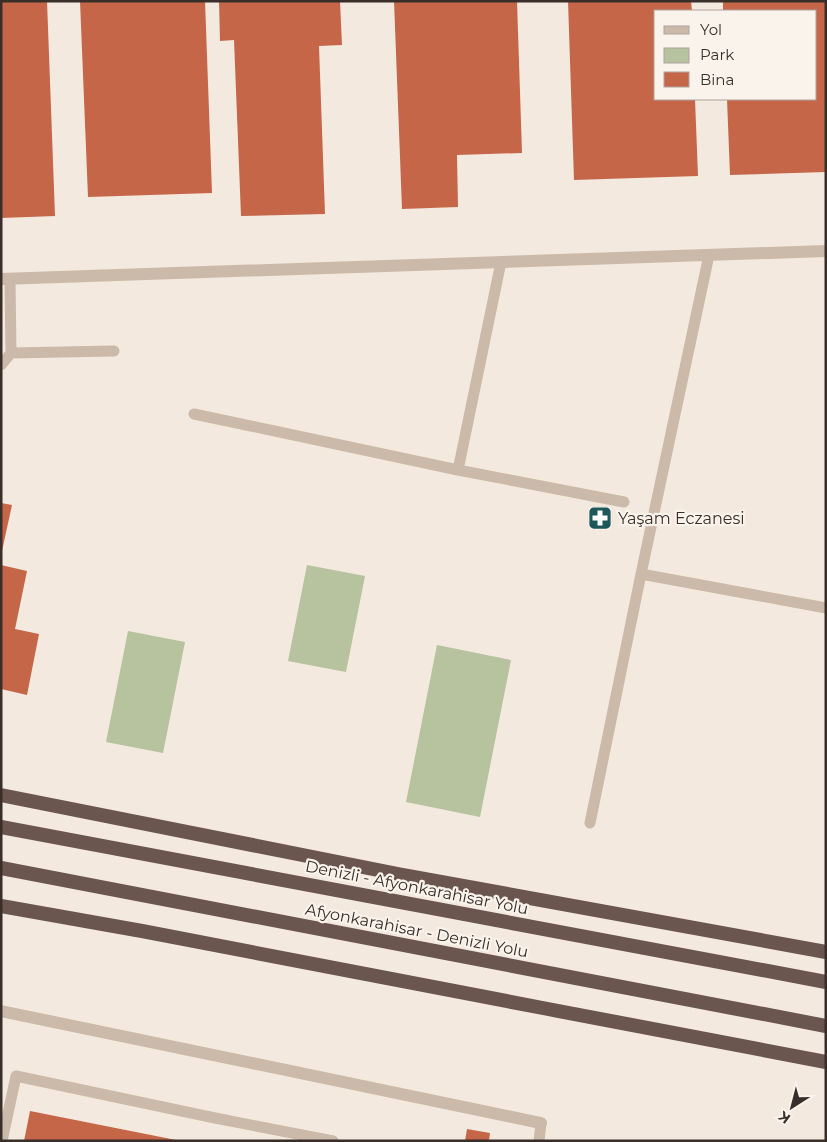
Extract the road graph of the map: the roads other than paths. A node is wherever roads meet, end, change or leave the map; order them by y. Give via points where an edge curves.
1 (826, 252) edge
2 (709, 255) junction
3 (501, 262) junction
4 (5, 279) edge
5 (114, 352) dead end
6 (11, 354) junction
7 (1, 365) edge
8 (194, 414) dead end
9 (458, 470) junction
10 (624, 502) dead end
11 (641, 574) junction
12 (826, 608) edge
13 (1, 795) edge
14 (590, 823) dead end
15 (1, 828) edge
16 (1, 868) edge
17 (1, 906) edge
18 (826, 952) edge
19 (826, 982) edge
20 (1, 1011) edge
21 (826, 1026) edge
22 (826, 1062) edge
23 (541, 1123) joint
24 (2, 1141) edge
25 (333, 1141) edge
26 (539, 1141) edge

1 - 2 street
2 - 3 street
2 - 11 lane
3 - 4 street
3 - 9 lane
4 - 6 lane
5 - 6 lane
6 - 7 lane
8 - 9 lane
9 - 10 lane
11 - 12 lane
11 - 14 lane
13 - 18 highway via 398,874
15 - 19 highway, Denizli - Afyonkarahisar Yolu
16 - 21 highway, Afyonkarahisar - Denizli Yolu
17 - 22 highway via 142,930
20 - 23 street
23 - 26 lane
24 - 25 lane via 16,1076

